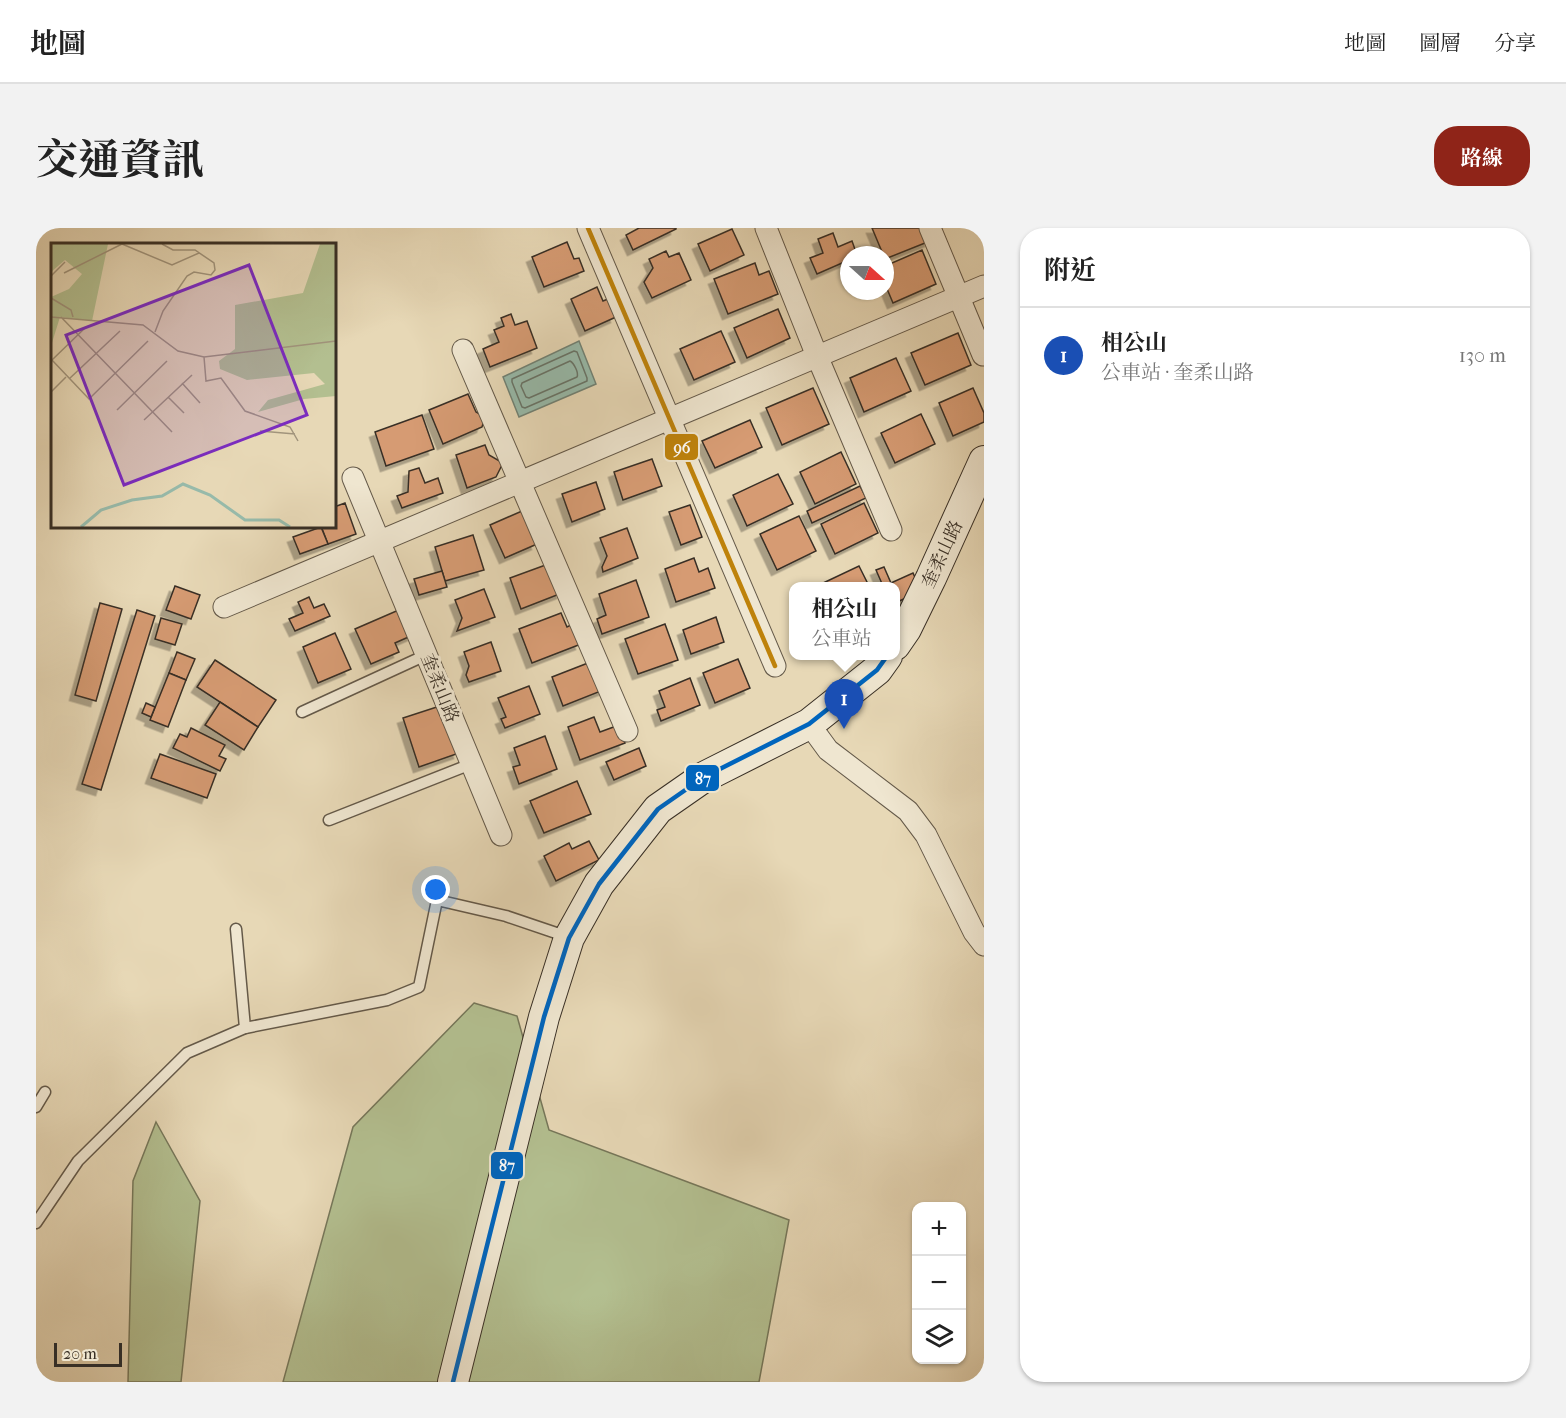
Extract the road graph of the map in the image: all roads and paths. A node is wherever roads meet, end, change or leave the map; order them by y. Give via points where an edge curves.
1 (588, 228) edge
2 (766, 228) edge
3 (930, 228) edge
4 (984, 286) edge
5 (958, 297) junction
6 (463, 350) dead end
7 (983, 355) edge
8 (818, 356) junction
9 (669, 419) junction
10 (984, 461) edge
11 (353, 478) dead end
12 (520, 482) junction
13 (891, 530) dead end
14 (380, 542) junction
15 (224, 608) dead end
16 (900, 638) edge
17 (426, 655) junction
18 (884, 660) edge
19 (775, 666) dead end
20 (302, 712) dead end
21 (809, 724) junction
22 (627, 731) dead end
23 (471, 764) junction
24 (329, 820) dead end
25 (501, 835) dead end
26 (236, 929) dead end
27 (569, 938) junction
28 (984, 945) edge
29 (245, 1028) junction
30 (45, 1092) dead end
31 (36, 1107) edge
32 (36, 1223) edge
33 (453, 1382) edge

1 - 9 street
2 - 8 street
3 - 5 street
4 - 5 street
5 - 7 street
5 - 8 street
6 - 12 street
8 - 9 street
8 - 13 street
9 - 12 street
9 - 19 street
10 - 16 street, 奎柔山路
11 - 14 street, 奎柔山路
12 - 14 street
12 - 22 street
14 - 15 street
14 - 17 street, 奎柔山路
17 - 20 lane
17 - 23 street, 奎柔山路
18 - 21 street
21 - 27 street via 704,777 658,810 599,884
21 - 28 street via 828,750 908,811 926,835
23 - 24 lane
23 - 25 street, 奎柔山路
26 - 29 lane
27 - 29 lane via 506,916 436,900 419,987 387,1000
27 - 33 street via 544,1017
29 - 32 lane via 187,1053 78,1161
30 - 31 lane

